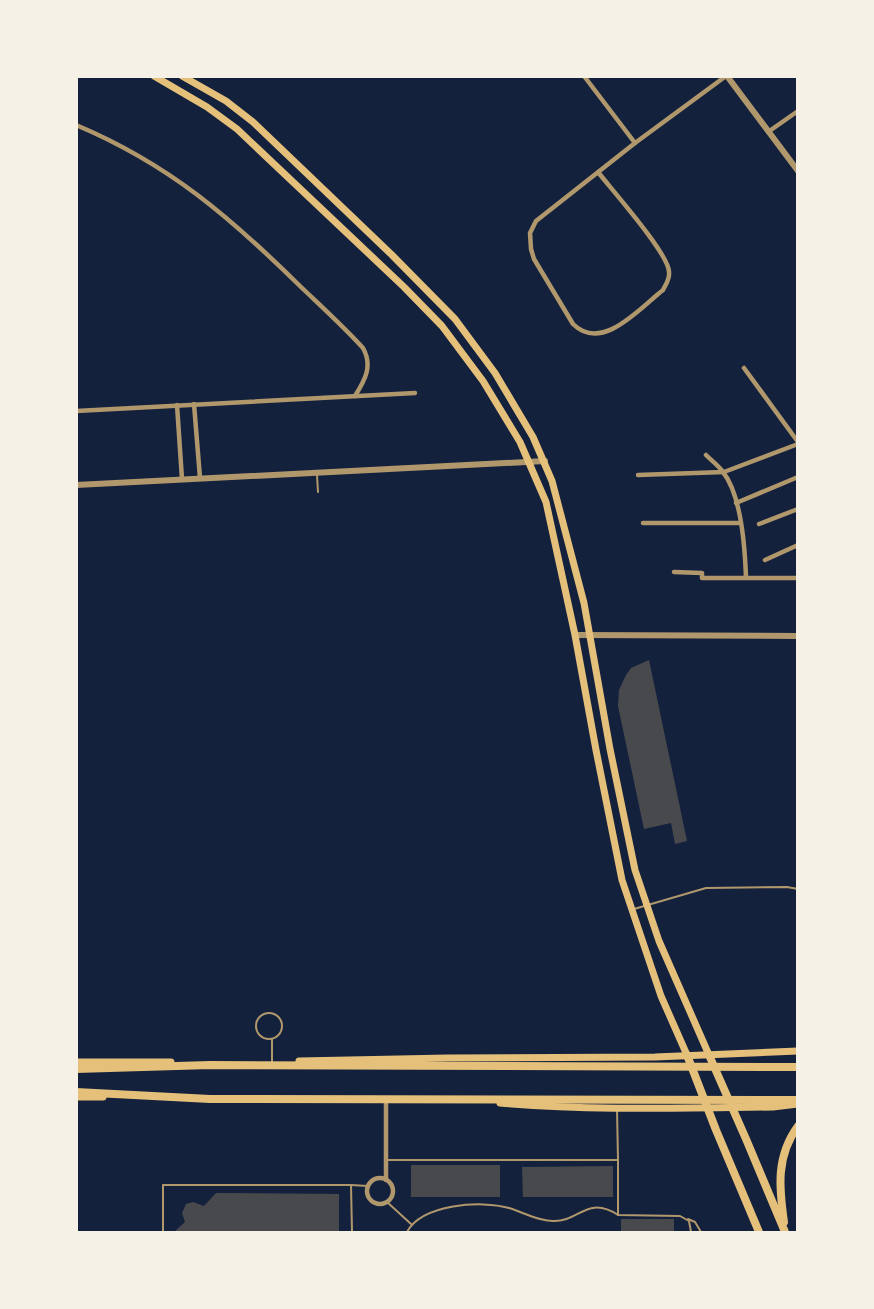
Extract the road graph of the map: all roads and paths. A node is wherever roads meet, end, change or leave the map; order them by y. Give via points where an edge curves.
1 (154, 76) edge
2 (182, 76) edge
3 (584, 76) edge
4 (727, 76) edge
5 (798, 111) edge
6 (76, 125) edge
7 (768, 132) junction
8 (635, 143) junction
9 (798, 171) edge
10 (598, 172) junction
11 (744, 368) dead end
12 (415, 393) dead end
13 (355, 396) junction
14 (194, 404) junction
15 (177, 405) junction
16 (76, 411) edge
17 (798, 443) edge
18 (706, 455) dead end
19 (544, 461) junction
20 (530, 462) junction
21 (317, 472) junction
22 (724, 472) junction
23 (638, 475) dead end
24 (798, 477) edge
25 (200, 478) junction
26 (182, 479) junction
27 (76, 485) edge
28 (318, 492) dead end
29 (736, 503) junction
30 (798, 509) edge
31 (643, 523) dead end
32 (740, 523) junction
33 (759, 524) dead end
34 (798, 545) edge
35 (765, 560) dead end
36 (674, 572) dead end
37 (746, 578) junction
38 (798, 578) edge
39 (575, 635) junction
40 (590, 635) junction
41 (798, 636) edge
42 (798, 889) edge
43 (646, 905) junction
44 (631, 910) junction
45 (272, 1040) junction
46 (798, 1051) edge
47 (709, 1054) junction
48 (687, 1055) junction
49 (76, 1062) edge
50 (272, 1062) junction
51 (798, 1067) edge
52 (76, 1069) edge
53 (76, 1092) edge
54 (76, 1097) edge
55 (386, 1097) junction
56 (798, 1100) edge
57 (798, 1104) edge
58 (732, 1107) junction
59 (617, 1108) junction
60 (707, 1108) junction
61 (798, 1126) edge
62 (794, 1137) edge
63 (386, 1160) junction
64 (618, 1160) junction
65 (386, 1180) junction
66 (351, 1185) junction
67 (368, 1186) junction
68 (387, 1202) junction
69 (618, 1215) junction
70 (685, 1218) junction
71 (411, 1225) junction
72 (163, 1233) edge
73 (352, 1233) edge
74 (407, 1233) edge
75 (692, 1233) edge
76 (701, 1233) edge
77 (759, 1233) edge
78 (785, 1233) edge

1 - 20 main road via 237,129 424,307 470,363
2 - 19 main road via 254,122 440,302 483,355
3 - 8 street
4 - 7 street
4 - 8 street
5 - 7 street
6 - 13 street via 169,173 232,221 279,265 363,348 368,360 367,373
7 - 9 street
8 - 10 street
10 - 10 street via 536,221 530,233 534,259 573,324 591,334 617,327 663,290 669,273 662,254
11 - 17 street
12 - 13 street
13 - 14 street
14 - 15 street
14 - 25 street
15 - 16 street
15 - 26 street
17 - 22 street
18 - 22 street
19 - 20 street
19 - 40 main road via 558,501
20 - 21 street
20 - 39 main road via 546,502
21 - 25 street
21 - 28 lane
22 - 23 street
22 - 29 street
24 - 29 street
25 - 26 street
26 - 27 street
29 - 32 street
30 - 33 street
31 - 32 street
32 - 37 street
34 - 35 street
36 - 37 street via 702,573 702,578
37 - 38 street
39 - 40 street
39 - 44 main road via 614,843
40 - 41 street
40 - 43 main road via 628,842
42 - 43 lane via 711,888
43 - 44 lane
43 - 47 main road via 669,968
44 - 48 main road
45 - 45 lane via 281,1032 282,1024 275,1014 266,1013 258,1018 256,1027 259,1035
45 - 50 lane
46 - 47 main road
47 - 48 main road
47 - 58 main road
48 - 50 main road
48 - 60 main road
49 - 50 main road
51 - 52 highway via 210,1065
53 - 56 highway via 222,1099
54 - 55 main road
55 - 59 main road via 432,1096 554,1108
55 - 63 street
57 - 58 main road
58 - 60 main road
58 - 78 main road
59 - 60 main road
59 - 64 lane
60 - 77 main road
61 - 62 main road
62 - 78 main road via 784,1151 780,1170
63 - 64 lane
63 - 65 street
64 - 69 lane
65 - 67 street via 376,1179
65 - 68 street via 393,1191
66 - 67 lane
66 - 72 lane via 163,1185
66 - 73 lane
67 - 68 street via 370,1200 378,1204
68 - 71 lane
69 - 70 lane
69 - 71 lane via 608,1209 592,1208 554,1221 499,1206 480,1205 444,1208
70 - 75 lane
70 - 76 lane via 695,1222
71 - 74 lane

